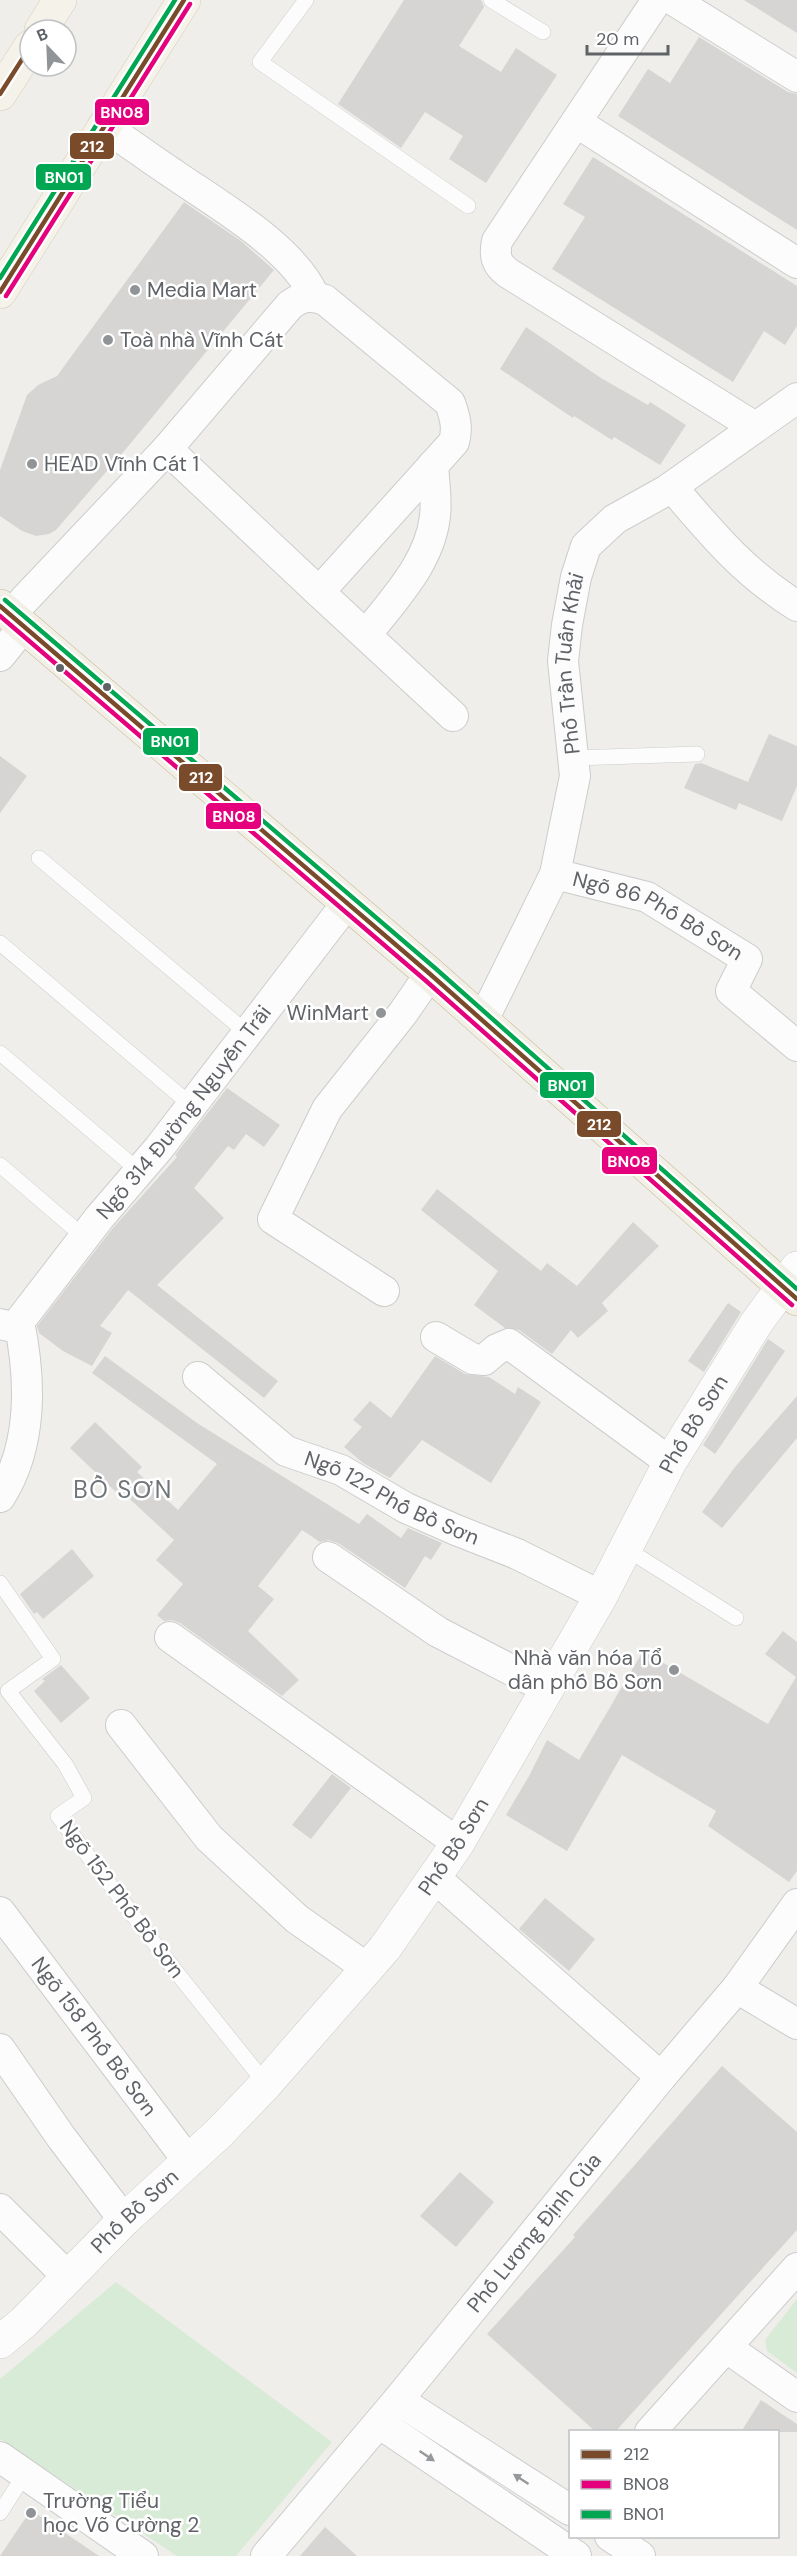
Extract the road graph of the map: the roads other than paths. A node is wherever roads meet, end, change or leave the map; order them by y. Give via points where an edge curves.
1 (60, 0) edge
2 (183, 0) edge
3 (491, 0) edge
4 (303, 1) edge
5 (653, 3) edge
6 (49, 18) edge
7 (543, 32) dead end
8 (18, 66) edge
9 (797, 77) edge
10 (0, 94) edge
11 (576, 122) junction
12 (103, 126) junction
13 (468, 206) dead end
14 (797, 263) edge
15 (0, 292) edge
16 (314, 296) junction
17 (797, 398) edge
18 (755, 428) junction
19 (167, 449) junction
20 (433, 465) junction
21 (672, 487) junction
22 (319, 592) junction
23 (797, 606) edge
24 (11, 615) edge
25 (366, 635) junction
26 (0, 656) edge
27 (453, 716) dead end
28 (697, 754) dead end
29 (573, 758) junction
30 (39, 858) dead end
31 (555, 873) junction
32 (347, 903) junction
33 (0, 943) edge
34 (430, 974) junction
35 (483, 1020) junction
36 (246, 1032) junction
37 (797, 1046) edge
38 (0, 1053) edge
39 (191, 1105) junction
40 (0, 1165) edge
41 (140, 1170) junction
42 (84, 1237) junction
43 (792, 1285) edge
44 (384, 1291) dead end
45 (9, 1323) edge
46 (436, 1337) dead end
47 (198, 1377) dead end
48 (670, 1462) junction
49 (0, 1497) edge
50 (625, 1548) junction
51 (328, 1557) dead end
52 (0, 1583) edge
53 (601, 1596) junction
54 (736, 1618) dead end
55 (170, 1637) dead end
56 (548, 1689) junction
57 (121, 1725) dead end
58 (458, 1843) junction
59 (435, 1878) junction
60 (0, 1912) edge
61 (794, 1913) edge
62 (367, 1968) junction
63 (737, 1988) junction
64 (797, 2024) edge
65 (0, 2049) edge
66 (661, 2077) junction
67 (266, 2084) junction
68 (189, 2162) junction
69 (0, 2209) edge
70 (124, 2220) junction
71 (797, 2268) edge
72 (67, 2276) junction
73 (0, 2342) edge
74 (727, 2348) junction
75 (797, 2397) edge
76 (398, 2400) junction
77 (378, 2423) junction
78 (652, 2430) edge
79 (0, 2457) edge
80 (25, 2474) junction
81 (569, 2509) edge
82 (0, 2513) edge
83 (553, 2538) edge
84 (613, 2538) edge
85 (143, 2556) edge
86 (266, 2556) edge
87 (576, 2556) edge
88 (640, 2556) edge

1 - 6 main road
2 - 12 main road
3 - 7 lane
4 - 13 lane via 260,62
5 - 9 street
5 - 11 street
8 - 10 main road
11 - 14 street
11 - 18 street via 497,241 496,260 500,267
12 - 15 main road
12 - 16 street via 257,233 297,268
16 - 19 street via 300,297 290,304
16 - 20 street via 325,300 450,403 457,432 454,442
17 - 18 street, Phố Trần Tuấn Khải
18 - 21 street, Phố Trần Tuấn Khải
19 - 22 street
19 - 24 street
20 - 22 street
20 - 25 street via 435,515 430,541 415,570
21 - 23 street via 733,557 769,589
21 - 29 street, Phố Trần Tuấn Khải via 615,519 586,546 576,576 564,661
22 - 25 street
24 - 26 street
24 - 32 highway
25 - 27 street
28 - 29 lane
29 - 31 street, Phố Trần Tuấn Khải via 575,776
30 - 36 lane
31 - 35 street, Phố Trần Tuấn Khải
31 - 37 street, Ngõ 86 Phố Bồ Sơn via 647,897 747,959 731,991
32 - 34 highway
32 - 36 street, Ngõ 314 Đường Nguyễn Trãi
33 - 39 lane
34 - 35 highway
34 - 44 street via 327,1109 273,1219
35 - 43 highway
36 - 39 street, Ngõ 314 Đường Nguyễn Trãi
38 - 41 lane
39 - 41 street, Ngõ 314 Đường Nguyễn Trãi
40 - 42 lane
41 - 42 street, Ngõ 314 Đường Nguyễn Trãi
42 - 45 street, Ngõ 314 Đường Nguyễn Trãi
43 - 48 street, Phố Bồ Sơn via 756,1322
45 - 49 street, Ngõ 314 Đường Nguyễn Trãi via 26,1363 25,1426 13,1475
46 - 48 street via 473,1359 484,1360 509,1344
47 - 53 street, Ngõ 122 Phố Bồ Sơn via 286,1451 341,1470 406,1508 517,1554
48 - 50 street, Phố Bồ Sơn
50 - 53 street, Phố Bồ Sơn
50 - 54 lane
51 - 56 street via 438,1632
52 - 67 lane, Ngõ 152 Phố Bồ Sơn via 53,1659 8,1691 65,1764 84,1798 58,1816
53 - 56 street, Phố Bồ Sơn
55 - 58 street
56 - 58 street, Phố Bồ Sơn
57 - 62 street via 209,1838 297,1919
58 - 59 street, Phố Bồ Sơn
59 - 62 street, Phố Bồ Sơn
59 - 66 street
60 - 68 street, Ngõ 158 Phố Bồ Sơn
61 - 63 street, Phố Lương Định Của
62 - 67 street, Phố Bồ Sơn
63 - 64 street
63 - 66 street, Phố Lương Định Của
65 - 70 street
66 - 76 street, Phố Lương Định Của
67 - 68 street, Phố Bồ Sơn
68 - 70 street, Phố Bồ Sơn
69 - 72 street
70 - 72 street, Phố Bồ Sơn
71 - 74 street
72 - 73 street, Phố Bồ Sơn
74 - 75 street
74 - 78 street
76 - 77 street, Phố Lương Định Của
81 -> 76 street
77 -> 83 street
77 - 86 street, Phố Lương Định Của
79 - 80 street
80 - 82 lane
80 - 85 street
83 - 87 street
84 - 88 street

